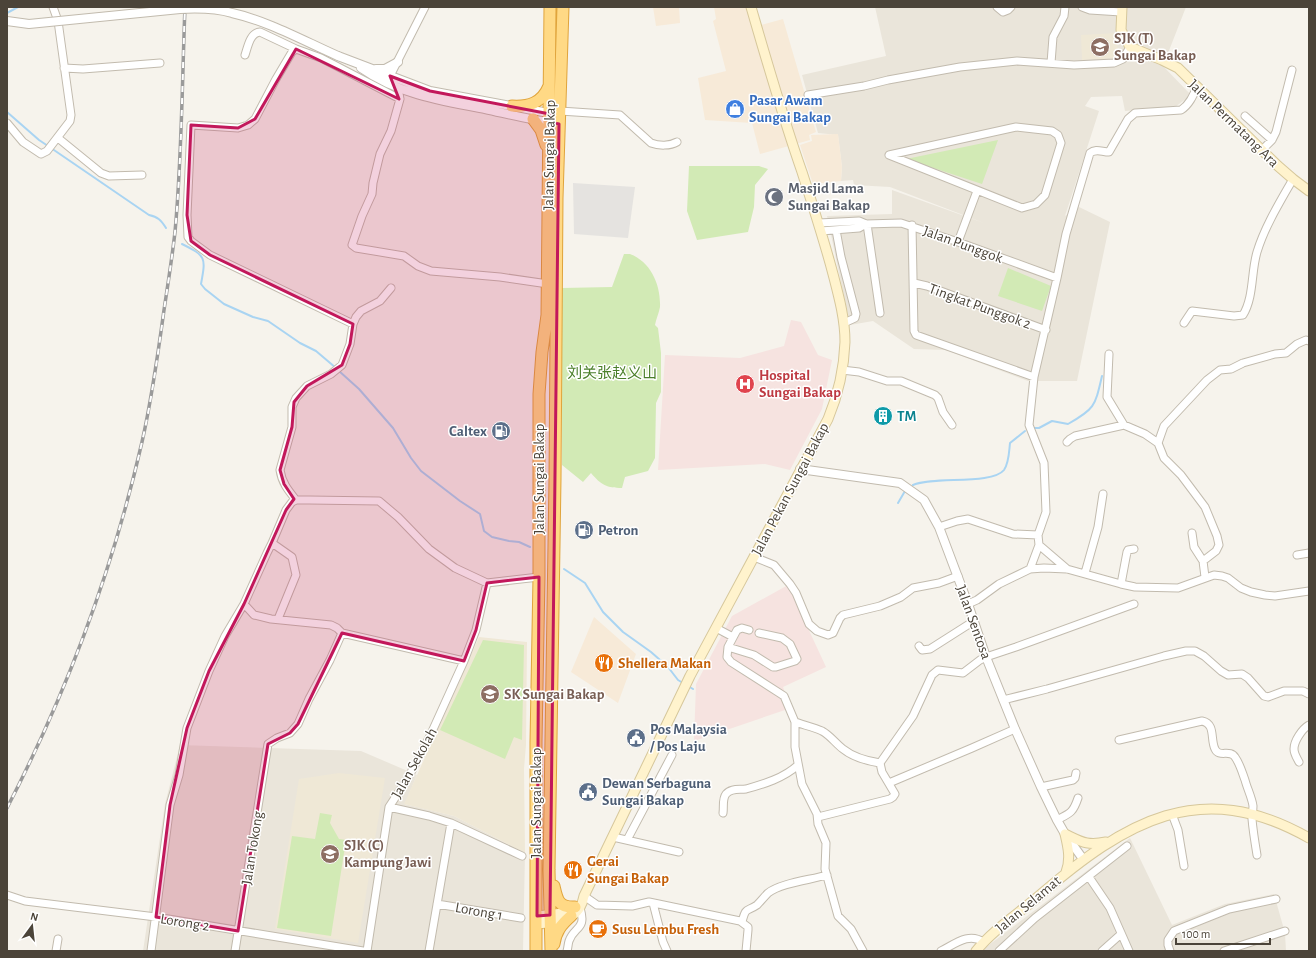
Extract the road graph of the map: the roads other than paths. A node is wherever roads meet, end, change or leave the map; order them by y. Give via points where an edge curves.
1 (53, 7) edge
2 (425, 7) edge
3 (546, 7) edge
4 (550, 7) edge
5 (563, 7) edge
6 (751, 7) edge
7 (996, 7) edge
8 (1011, 7) edge
9 (1065, 7) edge
10 (1082, 7) edge
11 (1121, 10) edge
12 (7, 21) edge
13 (549, 35) junction
14 (1130, 47) junction
15 (296, 49) junction
16 (245, 55) dead end
17 (352, 62) junction
18 (398, 62) junction
19 (160, 63) dead end
20 (1051, 63) junction
21 (64, 68) junction
22 (373, 69) junction
23 (1292, 70) dead end
24 (390, 76) junction
25 (550, 84) junction
26 (398, 85) junction
27 (1197, 87) junction
28 (409, 92) junction
29 (808, 95) dead end
30 (400, 99) junction
31 (512, 106) junction
32 (1245, 116) dead end
33 (555, 117) junction
34 (533, 119) junction
35 (7, 124) edge
36 (1272, 140) junction
37 (55, 141) junction
38 (678, 142) dead end
39 (915, 150) junction
40 (1262, 150) junction
41 (549, 156) junction
42 (913, 165) junction
43 (142, 175) dead end
44 (1293, 179) junction
45 (977, 191) junction
46 (1309, 191) edge
47 (866, 224) junction
48 (912, 225) junction
49 (820, 227) junction
50 (836, 230) junction
51 (958, 242) junction
52 (841, 257) junction
53 (829, 259) junction
54 (1058, 278) junction
55 (914, 283) junction
56 (548, 284) junction
57 (391, 288) dead end
58 (880, 313) dead end
59 (844, 323) junction
60 (1184, 323) dead end
61 (353, 324) junction
62 (1046, 330) junction
63 (1309, 341) edge
64 (1109, 354) dead end
65 (842, 370) junction
66 (1034, 377) junction
67 (952, 425) dead end
68 (1124, 426) junction
69 (1067, 442) dead end
70 (1158, 444) junction
71 (800, 469) junction
72 (1104, 494) dead end
73 (296, 500) junction
74 (939, 526) junction
75 (1192, 533) dead end
76 (1038, 535) junction
77 (272, 543) junction
78 (1039, 545) junction
79 (1134, 548) dead end
80 (1309, 553) edge
81 (1297, 555) dead end
82 (754, 557) junction
83 (1203, 561) junction
84 (1030, 569) junction
85 (1067, 569) junction
86 (1085, 573) junction
87 (958, 576) junction
88 (539, 577) junction
89 (1205, 577) junction
90 (487, 583) junction
91 (1121, 584) junction
92 (1309, 591) edge
93 (244, 604) junction
94 (968, 604) junction
95 (1134, 604) dead end
96 (278, 619) junction
97 (974, 621) junction
98 (716, 628) junction
99 (749, 630) dead end
100 (342, 633) junction
101 (759, 633) dead end
102 (733, 637) junction
103 (919, 646) dead end
104 (728, 647) junction
105 (986, 657) junction
106 (464, 660) junction
107 (1308, 691) edge
108 (1003, 700) junction
109 (795, 722) junction
110 (1309, 725) edge
111 (1015, 728) junction
112 (1119, 740) dead end
113 (672, 755) dead end
114 (1299, 762) dead end
115 (880, 763) junction
116 (798, 765) junction
117 (1076, 773) dead end
118 (890, 783) junction
119 (1041, 787) junction
120 (1078, 798) dead end
121 (389, 807) junction
122 (723, 813) dead end
123 (1252, 813) junction
124 (1172, 814) junction
125 (818, 817) junction
126 (1057, 820) junction
127 (451, 823) junction
128 (1065, 834) junction
129 (612, 837) junction
130 (1309, 838) edge
131 (627, 840) junction
132 (1107, 842) junction
133 (1127, 846) dead end
134 (679, 852) dead end
135 (1257, 855) dead end
136 (522, 856) dead end
137 (1083, 859) junction
138 (1184, 866) dead end
139 (549, 870) junction
140 (1066, 872) junction
141 (827, 875) junction
142 (1089, 877) junction
143 (7, 895) edge
144 (1276, 899) dead end
145 (653, 903) junction
146 (438, 904) junction
147 (578, 906) junction
148 (156, 917) junction
149 (521, 918) dead end
150 (550, 919) junction
151 (537, 920) junction
152 (742, 922) junction
153 (238, 930) junction
154 (1285, 931) dead end
155 (1121, 934) junction
156 (58, 938) dead end
157 (983, 942) junction
158 (56, 951) edge
159 (151, 951) edge
160 (235, 951) edge
161 (363, 951) edge
162 (367, 951) edge
163 (430, 951) edge
164 (536, 951) edge
165 (551, 951) edge
166 (567, 951) edge
167 (667, 951) edge
168 (746, 951) edge
169 (863, 951) edge
170 (941, 951) edge
171 (976, 951) edge
172 (999, 951) edge
173 (1102, 951) edge
174 (1129, 951) edge
175 (1170, 951) edge
176 (1224, 951) edge

1 - 21 street via 58,21
2 - 18 street
3 - 13 street
4 - 13 highway, Jalan Sungai Bakap
5 - 33 highway, Jalan Sungai Bakap
6 - 49 main road, Jalan Pekan Sungai Bakap
7 - 8 street via 1003,12
9 - 20 street via 1064,16 1053,37
10 - 11 street via 1090,10
11 - 14 main road via 1121,30
12 - 17 street, bridge via 29,24 180,9 216,10 246,17
13 - 25 highway, Jalan Sungai Bakap
14 - 20 street via 1123,59 1114,63
14 - 27 main road, Jalan Permatang Ara via 1178,68
15 - 16 street via 260,32 253,35
15 - 30 street via 320,58
15 - 61 street via 276,79 256,119 248,125 238,128 191,126 188,237 210,255
17 - 22 street
17 - 26 street via 370,75
18 - 22 street via 385,68
18 - 24 street
18 - 26 street
19 - 21 street via 84,69
20 - 29 street via 1017,61 960,67
21 - 37 street via 70,120
22 - 24 street
23 - 36 street
24 - 26 street
25 - 31 highway via 536,103
25 - 33 highway, Jalan Sungai Bakap
26 - 28 street
26 - 30 street
26 - 31 street
27 - 40 main road, Jalan Permatang Ara
27 - 54 street via 1188,104 1181,110 1135,113 1128,119 1109,152 1093,150 1090,153 1066,234
28 - 30 street
28 - 34 street via 427,98
30 - 56 street via 391,131 380,154 371,199 352,245 356,248 404,256 431,271
31 - 33 street
32 - 36 street
33 - 34 street
33 - 38 street via 620,115 651,143 671,145
33 - 41 highway, Jalan Sungai Bakap
33 - 139 highway, Jalan Sungai Bakap via 555,479
34 - 41 highway via 543,136
35 - 37 street via 23,142 41,154
36 - 40 street
37 - 43 street via 108,176
39 - 42 street via 912,156
39 - 42 street via 889,155
39 - 45 street via 1016,127 1052,131 1058,135 1061,143 1045,196 1036,204 1022,208
40 - 44 main road, Jalan Permatang Ara
41 - 56 highway, Jalan Sungai Bakap
42 - 45 street
44 - 46 main road, Jalan Permatang Ara
44 - 60 street via 1262,238 1243,315 1192,311
45 - 51 street
47 - 48 street, Jalan Punggok
47 - 49 street, Jalan Punggok via 859,221
47 - 50 street, Jalan Punggok via 859,228
47 - 58 street
48 - 51 street, Jalan Punggok
48 - 55 street
49 - 50 street, Jalan Punggok
49 - 53 main road, Jalan Pekan Sungai Bakap
50 - 52 street
51 - 54 street, Jalan Punggok
52 - 53 street
52 - 59 street via 856,314 855,318
53 - 59 main road, Jalan Pekan Sungai Bakap
54 - 62 street
55 - 62 street, Tingkat Punggok 2
55 - 66 street via 916,335
56 - 88 highway, Jalan Sungai Bakap via 539,394
57 - 61 street via 380,301 361,311
59 - 65 main road, Jalan Pekan Sungai Bakap
61 - 73 street via 350,344 342,365 331,374 307,386 292,407 292,427 280,470 284,484
62 - 66 street
63 - 70 street via 1297,344 1286,353 1243,363 1214,374 1164,426
64 - 68 street via 1107,397
65 - 67 street via 859,372 887,381 901,381 935,395
65 - 71 main road, Jalan Pekan Sungai Bakap via 828,419
66 - 76 street via 1029,425 1044,463 1046,512
68 - 69 street via 1075,436
68 - 70 street via 1145,434
70 - 83 street via 1164,458 1181,475 1205,507 1217,536 1219,545 1216,552
71 - 74 street, Jalan Sentosa via 900,482 924,500
71 - 82 main road, Jalan Pekan Sungai Bakap
72 - 86 street
73 - 77 street via 286,510
73 - 90 street via 379,501 429,549 455,568
74 - 76 street via 968,519 1013,534
74 - 87 street, Jalan Sentosa
75 - 83 street via 1194,547
76 - 78 street
77 - 93 street
77 - 96 street via 292,557 296,574
78 - 84 street
78 - 85 street
79 - 91 street via 1127,552
80 - 81 street
82 - 87 street via 774,565 793,589 809,624 817,631 828,635 833,633 843,615 880,606 901,597 913,588
82 - 98 main road, Jalan Pekan Sungai Bakap
83 - 89 street
84 - 85 street
84 - 94 street
85 - 86 street
86 - 91 street
87 - 94 street, Jalan Sentosa
88 - 90 street
88 - 151 highway, Jalan Sungai Bakap via 536,742
89 - 91 street via 1178,588 1135,587
89 - 92 street via 1222,576 1251,592 1275,596
90 - 106 street, Jalan Sekolah via 476,630
93 - 96 street via 254,615
93 - 148 street via 225,636 187,728 179,776 170,805
94 - 97 street, Jalan Sentosa
95 - 105 street
96 - 100 street via 331,624
97 - 103 street via 930,649 922,650
97 - 105 street, Jalan Sentosa
98 - 102 street
98 - 129 main road, Jalan Pekan Sungai Bakap
99 - 102 street via 737,630
100 - 106 street
100 - 153 street, Jalan Tokong via 298,724 290,733 268,744
101 - 104 street via 782,638 790,644 797,659 773,667 754,655
102 - 104 street
104 - 109 street via 727,657 731,662 784,696
105 - 108 street, Jalan Sentosa
105 - 115 street via 963,673 938,670 932,675 913,716
106 - 121 street, Jalan Sekolah via 430,736
107 - 108 street via 1284,691 1264,696 1242,674 1228,675 1204,656 1195,651 1186,651
108 - 111 street, Jalan Sentosa
109 - 115 street via 821,730 833,738 842,749 856,756 869,762
109 - 116 street
110 - 114 street via 1301,732 1295,745 1294,750
111 - 118 street
111 - 119 street, Jalan Sentosa
112 - 123 street via 1207,722 1211,726 1218,753 1232,753 1241,767 1253,806
113 - 131 street
115 - 118 street via 882,772
116 - 122 street via 791,772 779,777 745,789 732,790 723,800
116 - 125 street via 802,784
117 - 119 street via 1072,780
118 - 125 street via 895,794 890,799
119 - 126 street, Jalan Sentosa
120 - 126 street via 1071,813
121 - 127 street
121 - 162 street, Jalan Sekolah
123 - 124 main road, Jalan Selamat via 1209,808
123 - 130 main road, Jalan Selamat via 1282,823
123 - 135 street
124 - 132 main road, Jalan Selamat via 1132,828
124 - 138 street via 1178,830
125 - 141 street via 820,831 826,843
126 - 128 street, Jalan Sentosa
127 - 136 street
127 - 146 street
128 - 132 main road via 1089,844
128 - 137 street, Jalan Sentosa
128 - 140 main road via 1069,854
129 - 131 street
129 - 147 main road, Jalan Pekan Sungai Bakap
131 - 134 street
132 - 137 main road, Jalan Selamat
133 - 142 street
137 - 140 main road, Jalan Selamat
139 - 147 highway via 558,901 566,907
139 - 150 highway, Jalan Sungai Bakap
140 - 157 main road, Jalan Selamat
141 - 152 street via 781,886 748,909
141 - 169 street via 838,916 851,929
142 - 155 street via 1110,908
142 - 172 street via 1035,918
143 - 148 street, Lorong 2 via 25,901
144 - 175 street via 1229,909 1174,931 1168,940
145 - 147 street via 632,906
145 - 152 street
145 - 167 street
146 - 149 street, Lorong 1
146 - 163 street
147 - 150 main road
147 - 165 highway via 557,931
147 - 166 street via 582,924 569,940
148 - 153 street, Lorong 2
148 - 159 street
150 - 151 main road
150 - 165 highway, Jalan Sungai Bakap
151 - 164 highway, Jalan Sungai Bakap
152 - 168 street via 748,928
153 - 160 street, Jalan Tokong
153 - 161 street, Lorong 2
154 - 176 street
155 - 173 street
155 - 174 street
156 - 158 street
157 - 170 street via 977,938 961,940
157 - 171 main road, Jalan Selamat

